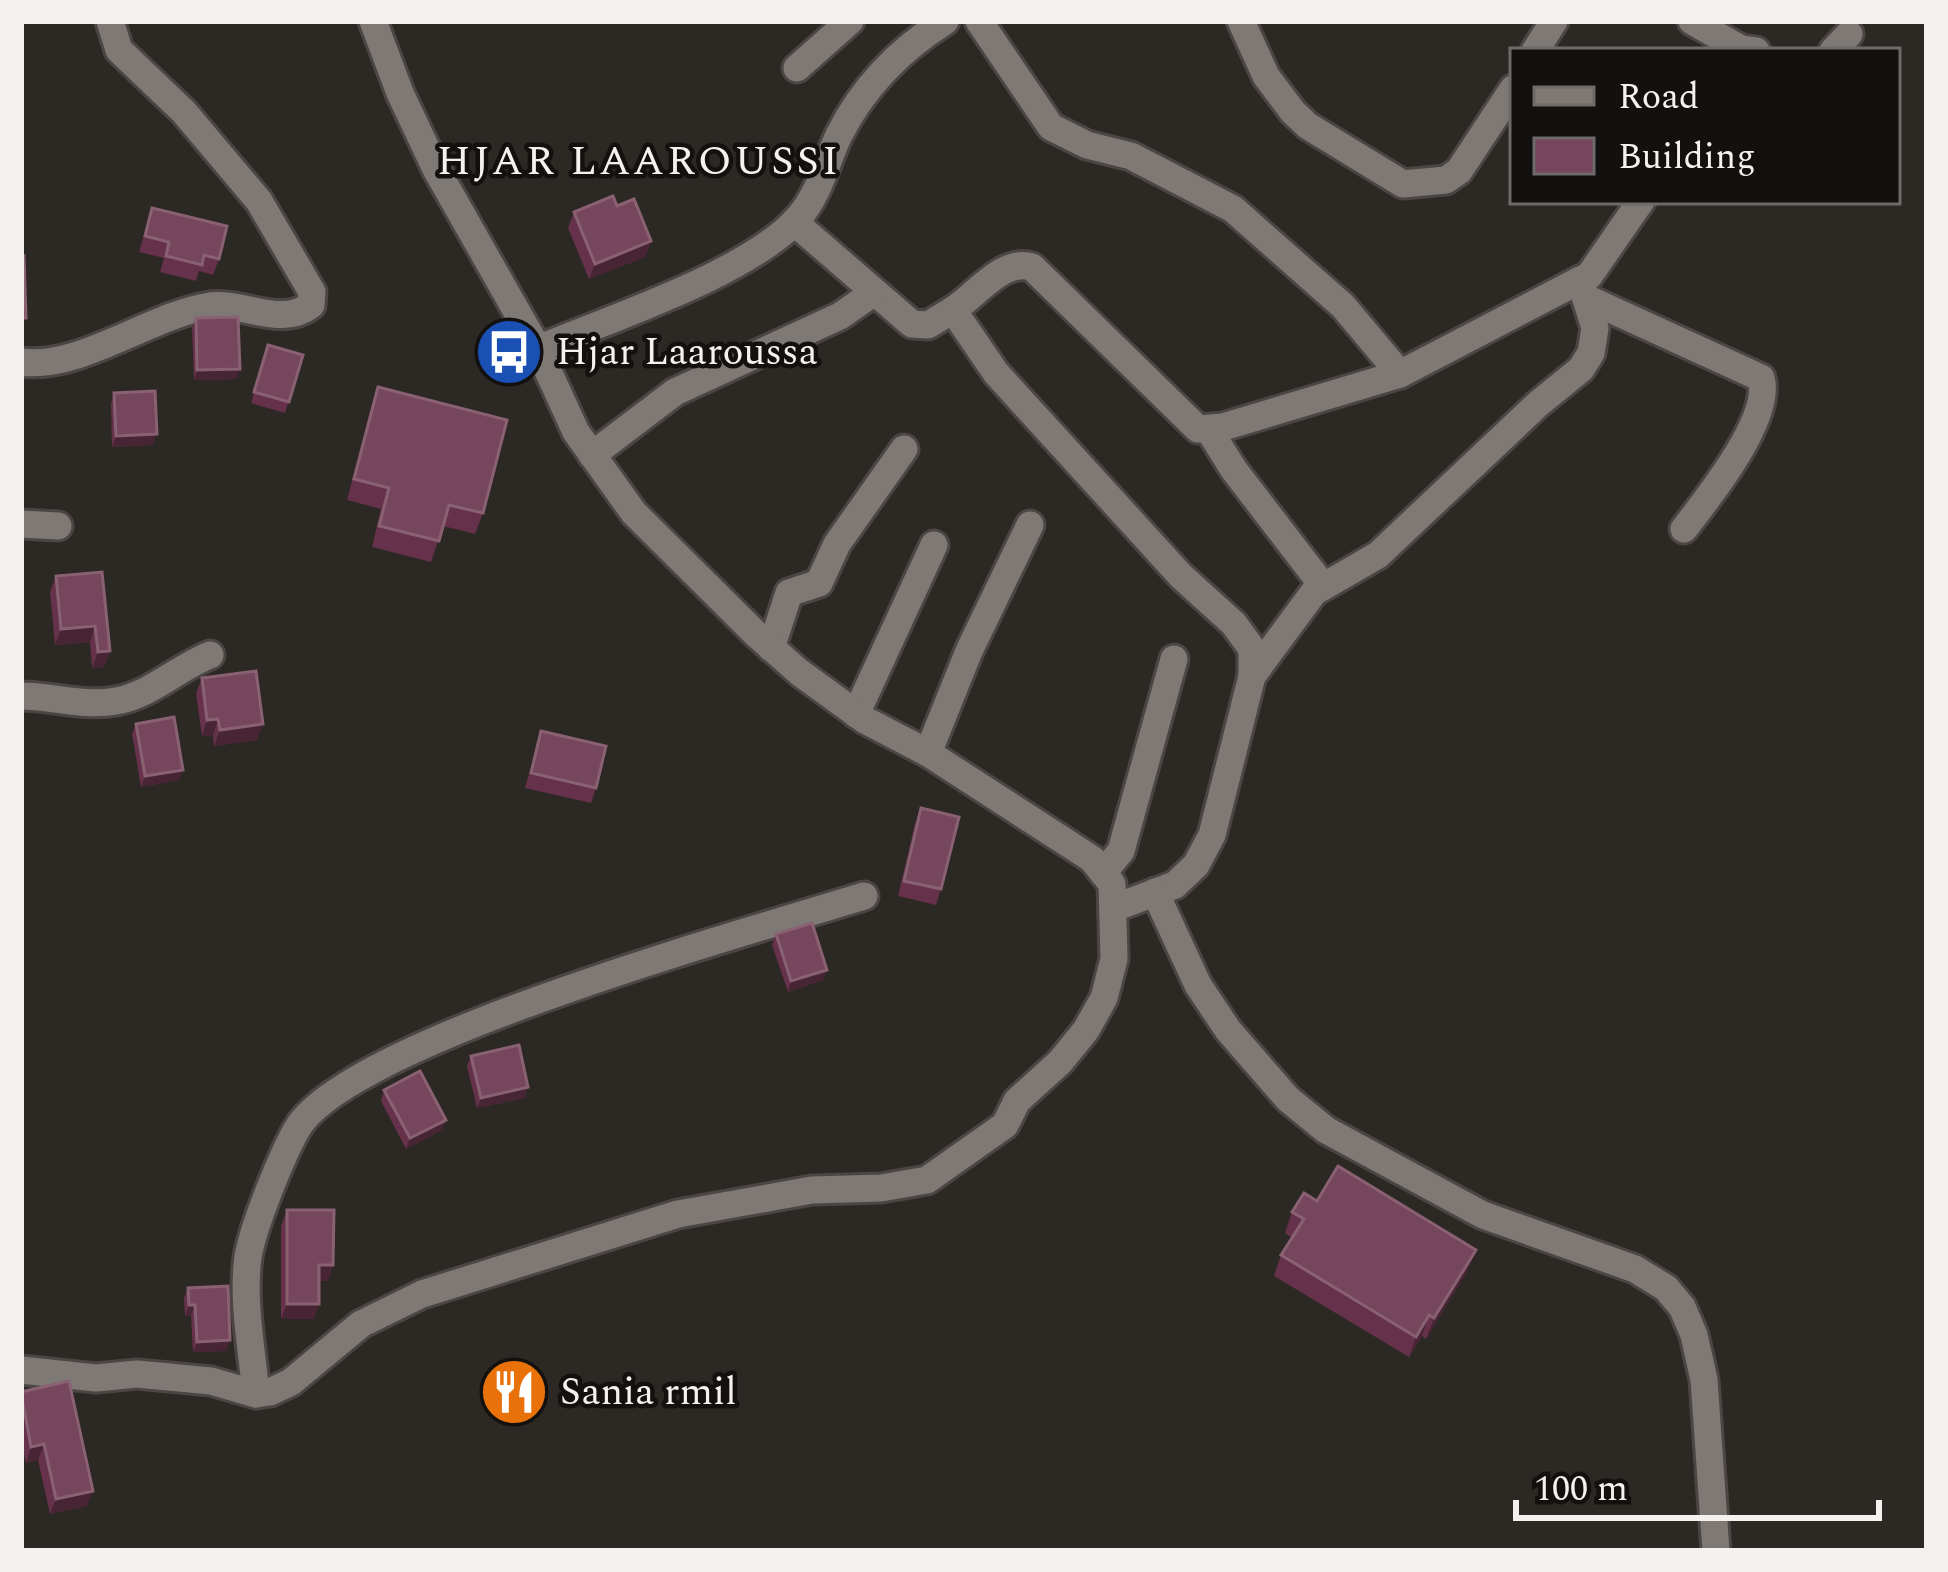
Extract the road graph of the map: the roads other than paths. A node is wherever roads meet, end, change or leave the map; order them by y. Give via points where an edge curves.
1 (110, 21) edge
2 (373, 21) edge
3 (850, 21) edge
4 (945, 21) edge
5 (979, 21) edge
6 (1241, 21) edge
7 (1554, 21) edge
8 (1692, 21) edge
9 (1537, 48) edge
10 (1741, 48) edge
11 (797, 68) dead end
12 (1510, 94) edge
13 (1639, 204) edge
14 (794, 222) junction
15 (1583, 289) junction
16 (873, 292) junction
17 (952, 310) junction
18 (538, 350) junction
19 (21, 362) edge
20 (1400, 374) junction
21 (1209, 430) junction
22 (904, 449) dead end
23 (592, 454) junction
24 (21, 524) edge
25 (58, 526) dead end
26 (1030, 526) dead end
27 (1684, 529) dead end
28 (934, 545) dead end
29 (1323, 586) junction
30 (771, 648) junction
31 (210, 656) dead end
32 (1174, 658) dead end
33 (1252, 676) junction
34 (21, 696) edge
35 (856, 714) junction
36 (928, 753) junction
37 (1103, 873) junction
38 (1155, 892) junction
39 (864, 896) dead end
40 (1114, 908) junction
41 (21, 1370) edge
42 (256, 1394) junction
43 (1716, 1551) edge

1 - 19 street via 119,50 259,201 312,292 311,305 279,315 210,306 56,360
2 - 18 street via 436,169
3 - 11 street
4 - 14 street via 885,67
5 - 20 street via 1051,128 1131,156 1233,209 1343,306
6 - 12 street via 1293,112 1403,184 1460,171
7 - 9 street
8 - 10 street
13 - 15 street
14 - 16 street
14 - 18 street via 753,256
15 - 20 street
15 - 27 street via 1761,378 1763,395 1729,471
15 - 29 street via 1595,328 1581,369 1378,555
16 - 17 street via 916,326
16 - 23 street via 840,316 675,392
17 - 21 street via 1007,267 1032,267 1189,423
17 - 33 street via 1072,459 1246,638
18 - 23 street
20 - 21 street
21 - 29 street
22 - 30 street via 836,544 819,583 789,593
23 - 30 street via 634,513
24 - 25 street
26 - 36 street
28 - 35 street
29 - 33 street
30 - 35 street
31 - 34 street via 114,702
32 - 37 street via 1121,851
33 - 38 street via 1212,835 1196,866
35 - 36 street
36 - 37 street
37 - 40 street
38 - 40 street
38 - 43 street via 1228,1030 1326,1130 1483,1215 1635,1269 1666,1288 1694,1334 1704,1380
39 - 42 street via 506,1013 324,1098 298,1127 248,1255
40 - 42 street via 1114,959 1086,1030 1017,1101 1005,1126 927,1180 812,1190 656,1220 401,1302 281,1388
41 - 42 street via 137,1374

